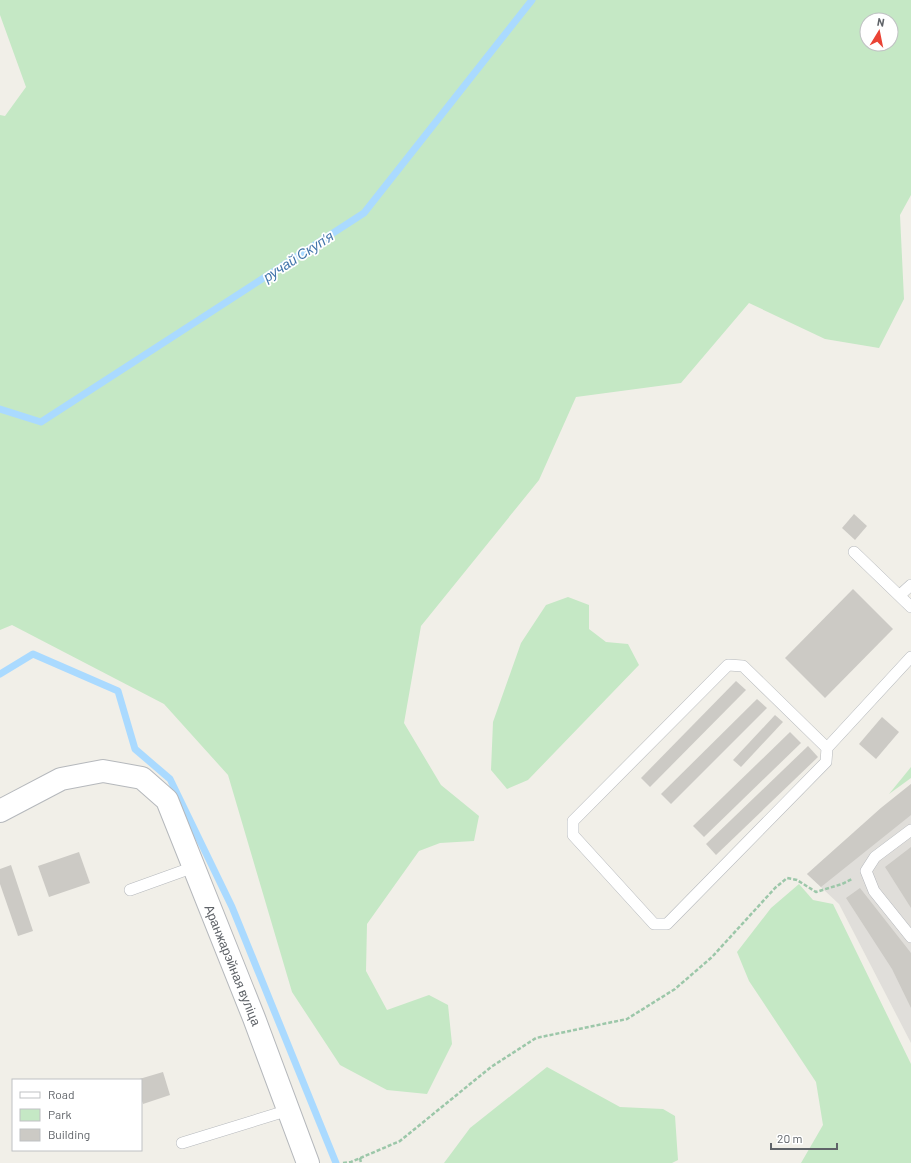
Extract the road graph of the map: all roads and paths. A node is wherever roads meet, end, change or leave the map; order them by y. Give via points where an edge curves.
1 (854, 552) dead end
2 (911, 586) edge
3 (900, 595) junction
4 (911, 607) edge
5 (911, 657) edge
6 (827, 748) junction
7 (0, 811) edge
8 (911, 830) edge
9 (194, 867) junction
10 (866, 871) junction
11 (130, 890) dead end
12 (911, 937) edge
13 (289, 1110) junction
14 (182, 1142) dead end
15 (360, 1158) junction
16 (308, 1163) edge
17 (343, 1163) edge
18 (361, 1163) edge

1 - 3 lane
2 - 3 lane
3 - 4 lane
5 - 6 lane
6 - 6 lane via 826,762 667,924 654,924 573,836 574,821 728,665 743,666
7 - 9 street, Аранжарэйная вуліца via 61,779 103,770 142,778 167,800
8 - 10 lane via 875,857
9 - 11 lane
9 - 13 street, Аранжарэйная вуліца
10 - 12 lane via 874,891
10 - 15 path via 842,884 816,892 797,880 787,878 712,957 676,989 627,1019 536,1038 491,1067 400,1141
13 - 14 lane
13 - 16 street, Аранжарэйная вуліца
15 - 17 path
15 - 18 path

